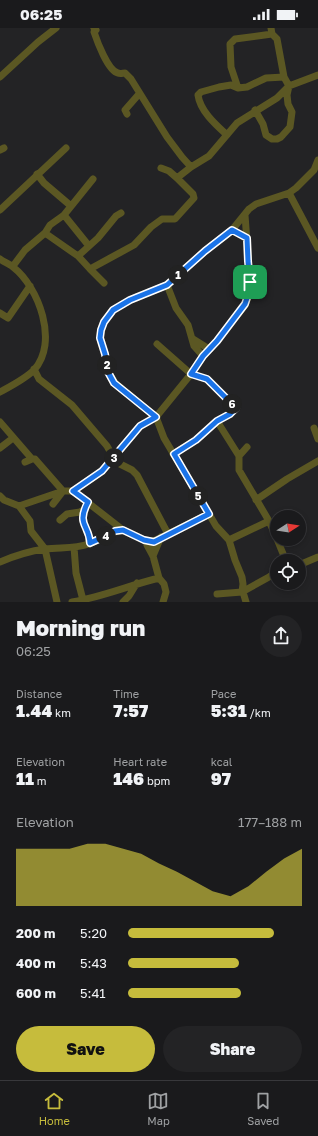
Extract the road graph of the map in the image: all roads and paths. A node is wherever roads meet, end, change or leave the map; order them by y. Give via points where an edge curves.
1 (56, 28) edge
2 (96, 29) edge
3 (271, 31) edge
4 (318, 75) edge
5 (0, 77) edge
6 (284, 77) junction
7 (289, 86) junction
8 (238, 88) junction
9 (139, 94) junction
10 (255, 110) junction
11 (127, 114) dead end
12 (227, 135) junction
13 (66, 148) dead end
14 (318, 160) edge
15 (191, 167) junction
16 (161, 168) dead end
17 (316, 173) edge
18 (38, 174) junction
19 (177, 178) junction
20 (93, 179) dead end
21 (289, 193) junction
22 (71, 206) junction
23 (0, 210) edge
24 (121, 213) dead end
25 (64, 215) junction
26 (245, 215) junction
27 (232, 230) junction
28 (45, 233) junction
29 (247, 238) junction
30 (89, 246) junction
31 (318, 248) edge
32 (78, 256) junction
33 (0, 259) edge
34 (13, 266) junction
35 (90, 269) junction
36 (104, 283) dead end
37 (167, 285) junction
38 (30, 286) junction
39 (0, 313) edge
40 (193, 339) junction
41 (157, 344) dead end
42 (209, 349) junction
43 (203, 356) junction
44 (34, 370) junction
45 (191, 374) junction
46 (0, 392) edge
47 (156, 417) junction
48 (217, 421) junction
49 (0, 422) edge
50 (314, 428) dead end
51 (13, 438) junction
52 (318, 439) edge
53 (247, 447) dead end
54 (0, 448) edge
55 (174, 454) junction
56 (239, 456) junction
57 (114, 458) junction
58 (32, 459) junction
59 (318, 461) edge
60 (25, 462) dead end
61 (63, 491) junction
62 (73, 491) junction
63 (256, 500) junction
64 (1, 501) edge
65 (88, 502) junction
66 (53, 504) dead end
67 (19, 506) junction
68 (84, 510) junction
69 (209, 514) junction
70 (60, 520) dead end
71 (269, 521) joint
72 (115, 528) junction
73 (165, 536) junction
74 (144, 540) junction
75 (228, 540) junction
76 (154, 542) junction
77 (90, 543) junction
78 (74, 547) junction
79 (150, 548) junction
80 (45, 549) junction
81 (153, 556) junction
82 (318, 557) edge
83 (0, 562) edge
84 (306, 562) edge
85 (270, 576) edge
86 (160, 578) junction
87 (137, 583) junction
88 (242, 592) junction
89 (217, 594) dead end
90 (83, 600) junction
91 (57, 602) edge
92 (72, 602) edge
93 (123, 602) edge
94 (163, 602) edge
95 (246, 602) edge

1 - 5 street
2 - 9 street via 94,32 109,64 119,74 125,73
3 - 6 street via 277,39
3 - 8 street via 235,39 230,44 231,67
4 - 7 street
6 - 7 street
6 - 8 street via 266,78 247,87
7 - 10 street via 277,98
7 - 10 street via 288,104 292,112 290,127 281,137 272,139 266,134
8 - 12 street via 225,86 198,95 207,113
9 - 11 street via 125,110
9 - 15 street
10 - 12 street via 237,122
12 - 15 street via 209,156
13 - 18 street
14 - 17 street
15 - 19 street
16 - 19 street via 169,170
17 - 21 street
18 - 22 street via 44,183
18 - 23 street
19 - 35 street via 194,198 175,219 162,219 150,227 134,245
20 - 22 street
21 - 26 street via 256,204
21 - 31 street
22 - 25 street
24 - 30 street
25 - 28 street via 50,225
25 - 30 street
26 - 27 street
26 - 29 street
27 - 29 street
27 - 37 street
28 - 32 street
28 - 34 street via 25,250
29 - 42 street via 250,282 245,304
30 - 32 street
32 - 35 street
33 - 34 street
34 - 38 street
35 - 36 street
37 - 40 street
37 - 47 street via 113,310 104,322 100,338 108,372 114,383
38 - 39 street via 8,318
38 - 44 street via 44,320 46,339 43,353
40 - 42 street
40 - 43 street via 194,346
41 - 45 street
42 - 43 street
43 - 45 street
44 - 46 street
44 - 57 street via 39,379 72,405
45 - 47 street
45 - 48 street via 207,379 236,408
47 - 55 street
47 - 57 street via 140,426
48 - 55 street via 196,440
48 - 56 street
49 - 51 street
50 - 52 street
51 - 54 street
51 - 58 street
53 - 56 street
55 - 69 street
56 - 63 street via 239,470
57 - 62 street via 102,471
57 - 73 street via 116,462 137,475
58 - 60 street
58 - 61 street via 37,461
59 - 63 street
61 - 62 street
61 - 66 street
61 - 67 street
62 - 65 street
63 - 71 street
64 - 67 street
65 - 68 street
65 - 72 street
67 - 80 street via 30,521 30,531
68 - 70 street via 67,514
68 - 77 street via 82,520 89,534
69 - 73 street
69 - 75 street
71 - 75 street
72 - 74 street
72 - 77 street via 108,535
73 - 76 street
73 - 81 street
74 - 76 street
74 - 79 street
75 - 88 street via 242,577
76 - 79 street
77 - 78 street
78 - 80 street
78 - 90 street via 76,573
79 - 81 street
80 - 83 street
80 - 91 street
81 - 86 street
82 - 84 street
85 - 88 street
86 - 87 street
86 - 94 street via 166,592
87 - 90 street
87 - 93 street
88 - 89 street
88 - 95 street
90 - 92 street

